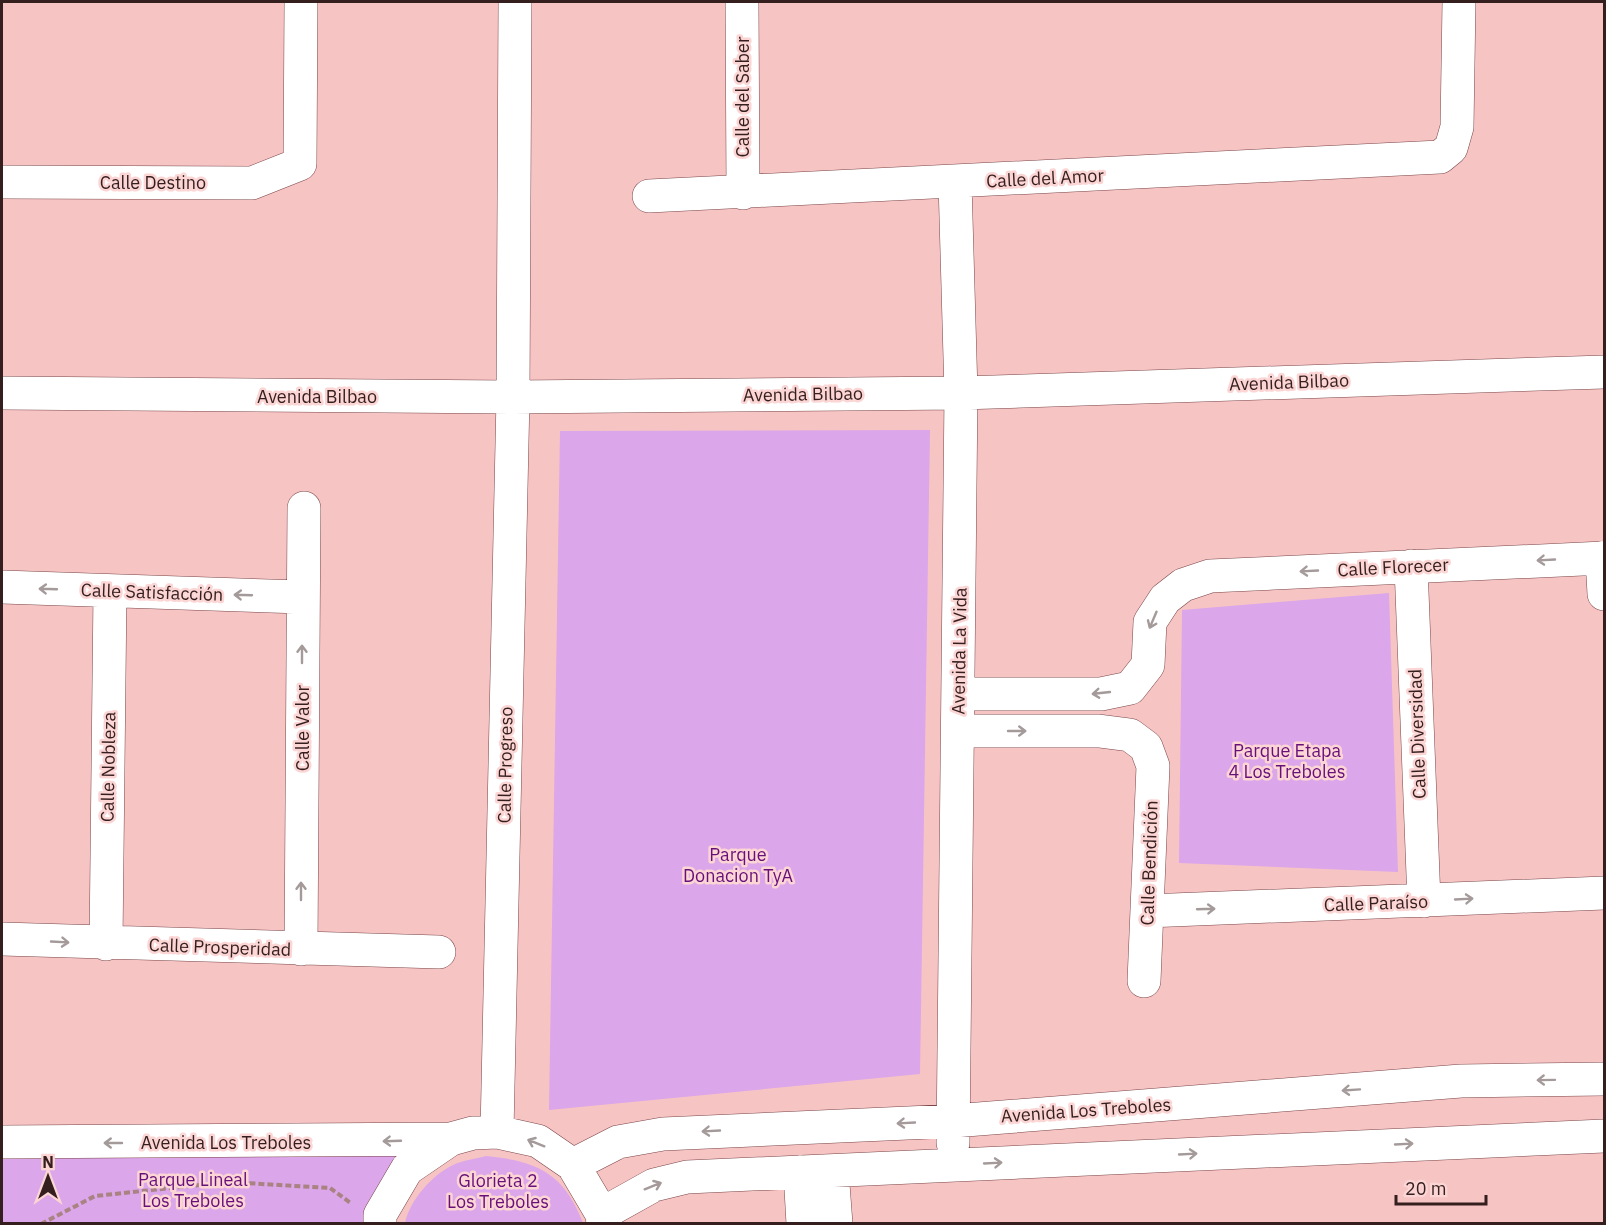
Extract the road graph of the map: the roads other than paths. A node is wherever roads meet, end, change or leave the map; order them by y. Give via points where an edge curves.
1 (301, 2) edge
2 (515, 2) edge
3 (742, 2) edge
4 (1459, 2) edge
5 (2, 182) edge
6 (955, 182) junction
7 (742, 193) junction
8 (649, 196) dead end
9 (1605, 372) edge
10 (2, 393) edge
11 (961, 393) junction
12 (513, 397) junction
13 (304, 508) dead end
14 (1604, 558) edge
15 (1411, 566) junction
16 (2, 587) edge
17 (110, 591) junction
18 (1605, 594) edge
19 (302, 597) junction
20 (960, 694) junction
21 (958, 731) junction
22 (1605, 893) edge
23 (1424, 901) junction
24 (1147, 911) junction
25 (2, 939) edge
26 (106, 944) junction
27 (301, 949) junction
28 (439, 952) dead end
29 (1144, 981) dead end
30 (1605, 1079) edge
31 (953, 1121) junction
32 (496, 1132) junction
33 (1605, 1136) edge
34 (451, 1139) junction
35 (2, 1142) edge
36 (573, 1165) junction
37 (953, 1165) junction
38 (832, 1171) junction
39 (800, 1172) junction
40 (367, 1215) edge
41 (603, 1219) edge
42 (803, 1224) edge
43 (836, 1224) edge

1 - 5 street, Calle Destino via 300,164 252,183
2 - 12 street, Calle Progreso
3 - 7 street, Calle del Saber
4 - 6 street, Calle del Amor via 1457,127 1451,148 1440,158
6 - 7 street, Calle del Amor
6 - 11 street, Avenida La Vida
7 - 8 street, Calle del Amor
9 - 11 street, Avenida Bilbao
10 - 12 street, Avenida Bilbao
11 - 12 street, Avenida Bilbao
11 - 20 street, Avenida La Vida
12 - 32 street, Calle Progreso
13 - 19 street, Calle Valor
14 -> 15 street, Calle Florecer
14 - 18 street
15 -> 20 street, Calle Florecer via 1210,576 1183,585 1165,599 1150,622 1148,665 1130,688 1101,694
15 - 23 street, Calle Diversidad
17 -> 16 street, Calle Satisfacción
19 -> 17 street, Calle Satisfacción
17 - 26 street, Calle Nobleza
27 -> 19 street, Calle Valor
20 - 21 street, Avenida La Vida
21 -> 24 street, Calle Bendición via 1099,731 1130,735 1146,747 1153,766
21 - 31 street, Avenida La Vida
23 -> 22 street, Calle Paraíso
24 -> 23 street, Calle Paraíso
24 - 29 street, Calle Bendición
25 -> 26 street, Calle Prosperidad
26 - 27 street, Calle Prosperidad
27 - 28 street, Calle Prosperidad
30 -> 31 street, Avenida Los Treboles via 1461,1081
31 -> 36 street, Avenida Los Treboles via 663,1134 618,1142
31 - 37 street, Avenida La Vida
32 - 34 street
36 -> 32 street via 538,1142
37 -> 33 street
34 -> 35 street, Avenida Los Treboles
34 - 40 street via 407,1169 380,1215
36 - 41 street
37 - 38 street
38 - 39 street
38 - 43 street
41 -> 39 street via 654,1185 687,1177
39 - 42 street

